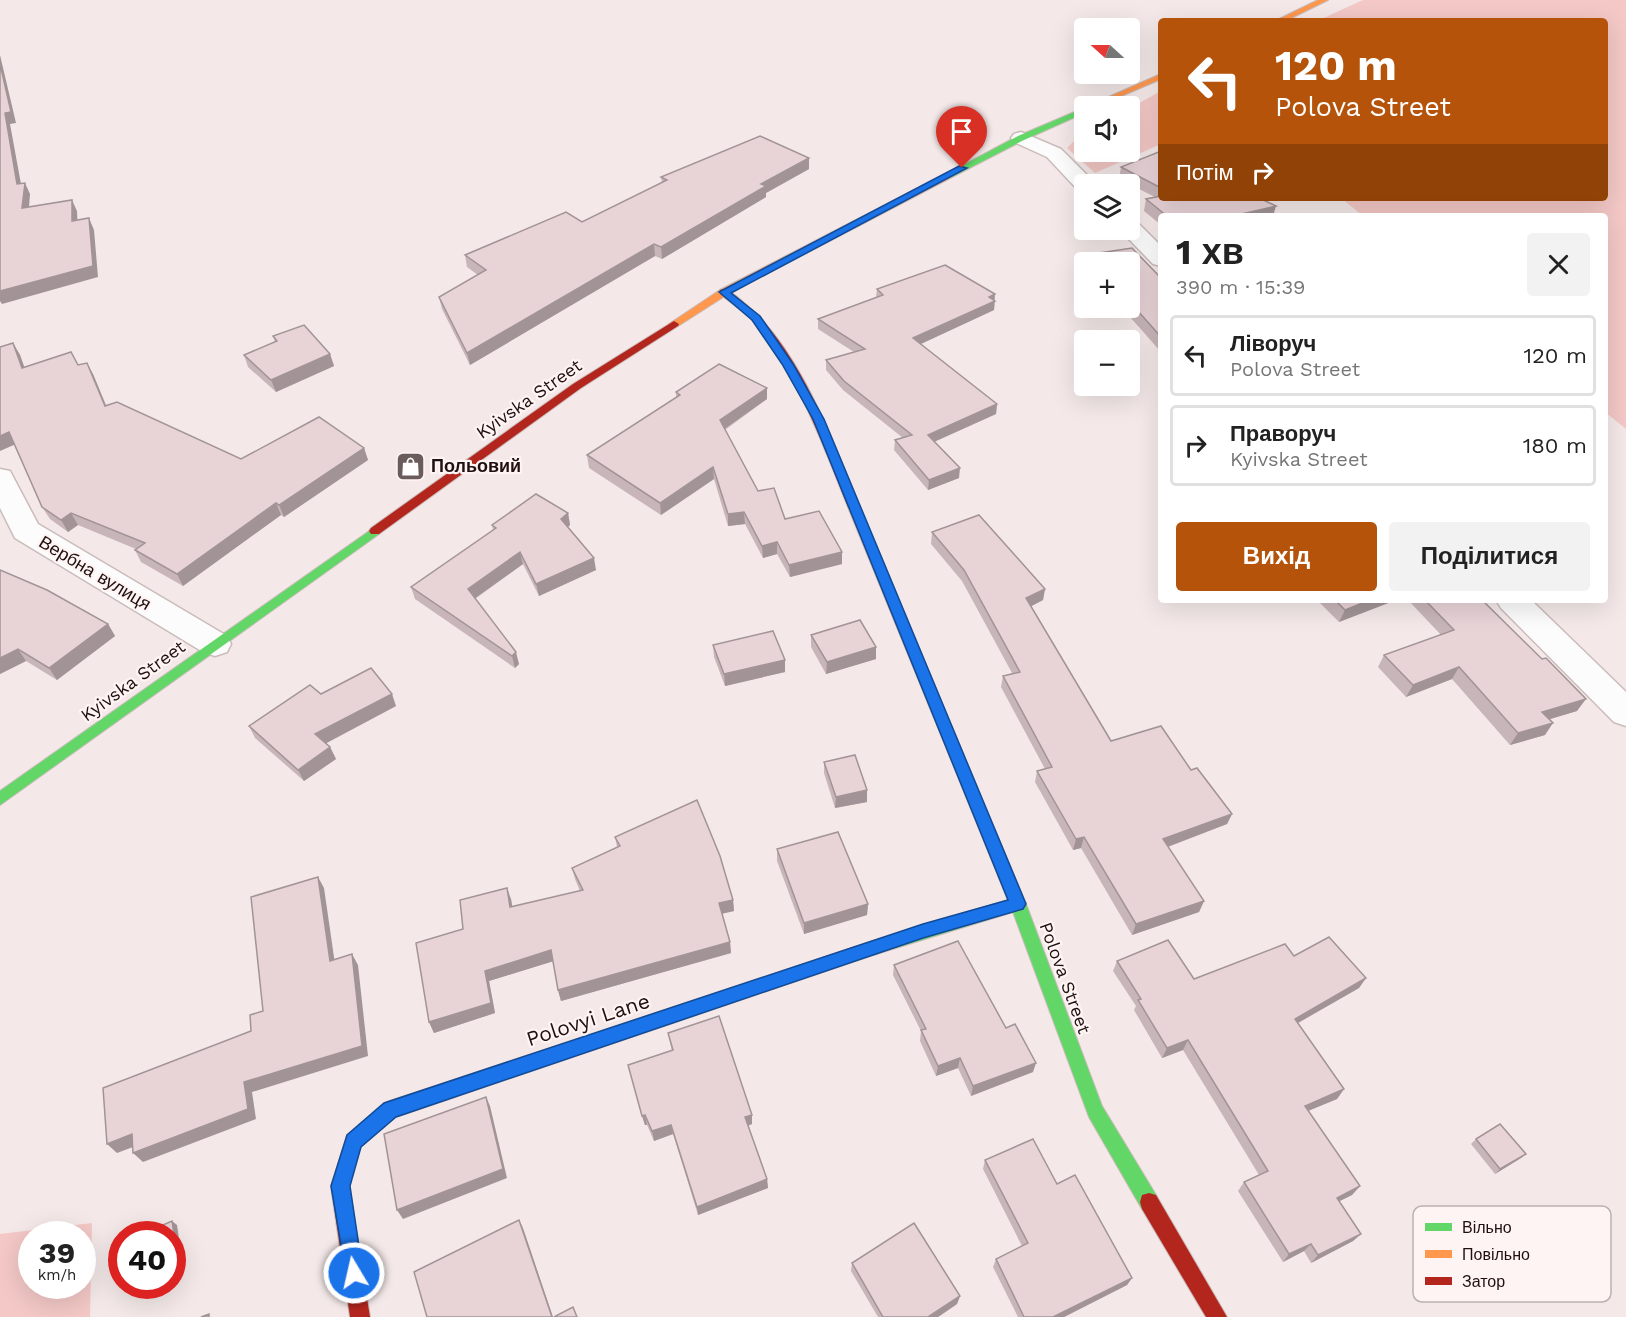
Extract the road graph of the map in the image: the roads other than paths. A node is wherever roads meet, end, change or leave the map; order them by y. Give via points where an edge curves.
1 (1324, 0) edge
2 (1285, 18) edge
3 (1158, 76) edge
4 (1114, 96) edge
5 (1074, 114) edge
6 (1021, 138) junction
7 (1076, 174) edge
8 (1140, 238) edge
9 (1158, 256) edge
10 (724, 292) junction
11 (0, 478) edge
12 (13, 536) edge
13 (1515, 603) edge
14 (215, 644) junction
15 (1626, 712) edge
16 (0, 799) edge
17 (1018, 904) junction
18 (360, 1317) edge
19 (1217, 1317) edge

1 - 2 street
3 - 4 street
5 - 6 street, Kyivska Street
6 - 7 street via 1054,153
6 - 10 street, Kyivska Street
8 - 9 street
10 - 14 street, Kyivska Street via 577,386
10 - 17 street, Polova Street via 756,318 788,364 818,419
11 - 12 street, Вербна вулиця
12 - 14 street, Вербна вулиця
13 - 15 street
14 - 16 street, Kyivska Street
17 - 18 street, Polovyi Lane via 923,931 390,1110 353,1142 340,1186
17 - 19 street, Polova Street via 1095,1110

